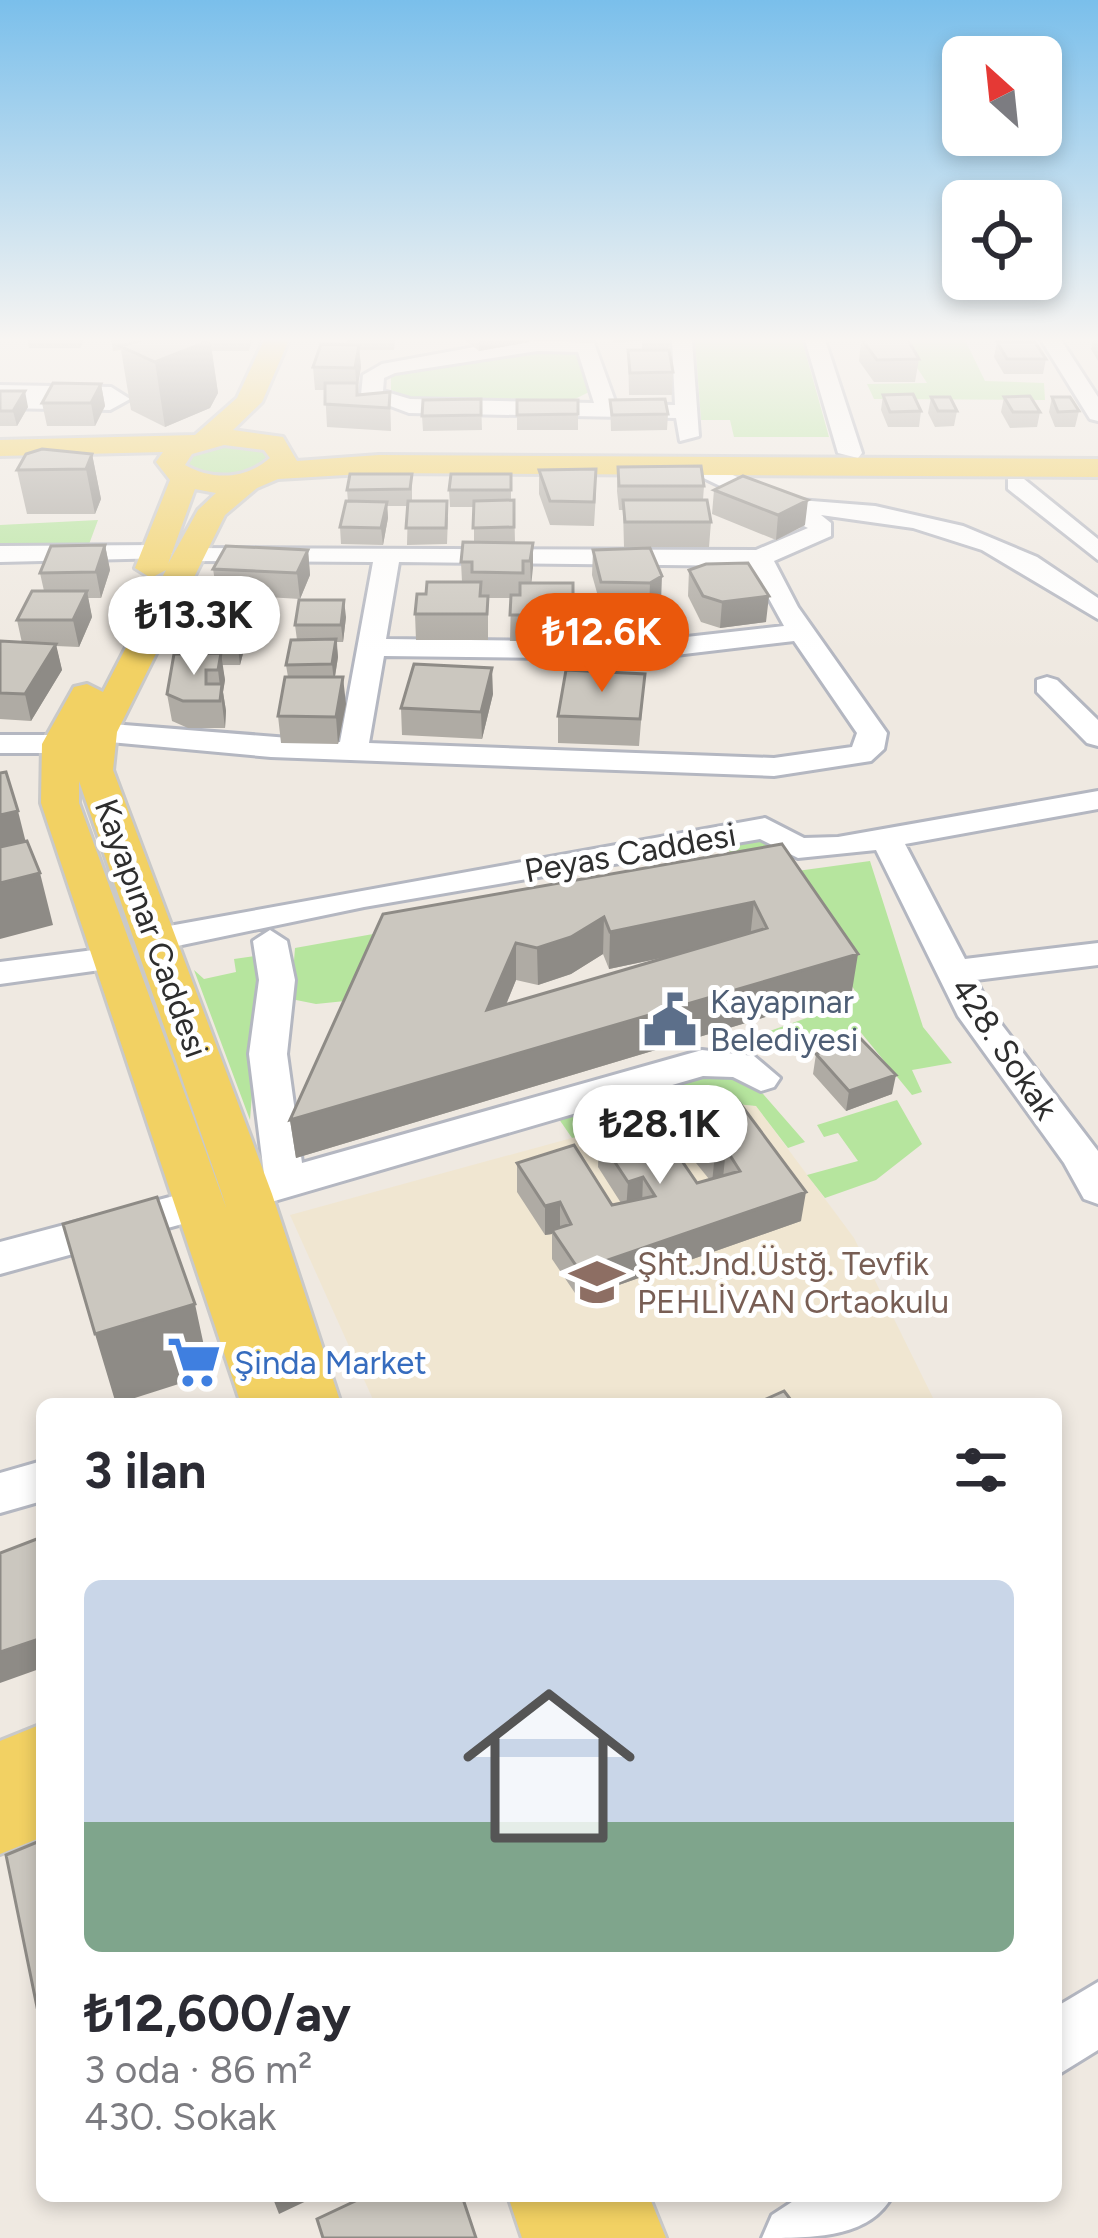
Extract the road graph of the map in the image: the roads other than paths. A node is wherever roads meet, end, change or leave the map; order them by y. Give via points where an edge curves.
1 (213, 444) edge
2 (231, 444) edge
3 (256, 444) edge
4 (263, 444) edge
5 (270, 444) edge
6 (691, 444) edge
7 (847, 444) edge
8 (0, 448) edge
9 (268, 452) junction
10 (850, 453) junction
11 (1098, 453) edge
12 (126, 459) junction
13 (693, 460) junction
14 (1098, 468) edge
15 (0, 469) edge
16 (192, 476) junction
17 (1016, 484) dead end
18 (779, 505) junction
19 (1098, 552) edge
20 (174, 553) junction
21 (0, 554) edge
22 (387, 556) junction
23 (760, 558) junction
24 (1098, 611) edge
25 (804, 631) junction
26 (370, 647) junction
27 (1047, 686) dead end
28 (1098, 737) edge
29 (79, 738) junction
30 (0, 744) edge
31 (353, 751) junction
32 (725, 765) junction
33 (1098, 800) edge
34 (765, 828) junction
35 (887, 840) junction
36 (713, 864) edge
37 (270, 941) junction
38 (162, 949) junction
39 (1098, 954) edge
40 (117, 958) junction
41 (952, 972) junction
42 (0, 973) edge
43 (761, 1078) dead end
44 (266, 1188) junction
45 (1098, 1189) edge
46 (200, 1204) junction
47 (0, 1258) edge
48 (267, 1398) edge
49 (312, 1398) edge
50 (36, 1482) edge
51 (0, 1493) edge
52 (36, 1759) edge
53 (0, 1775) edge
54 (36, 1805) edge
55 (0, 1820) edge
56 (1098, 2012) edge
57 (1062, 2040) edge
58 (550, 2202) edge
59 (611, 2202) edge
60 (851, 2202) edge
61 (562, 2238) edge
62 (626, 2238) edge
63 (795, 2238) edge

1 - 16 main road, Kayapınar Caddesi
2 - 16 main road
3 - 9 main road
4 - 9 main road
5 - 9 main road
6 - 13 street
7 - 10 street
8 - 12 main road
9 - 13 main road via 328,460
9 - 16 main road
10 - 11 main road
10 - 13 main road
12 - 15 main road
12 - 16 main road
13 - 14 main road
13 - 18 street
16 - 20 main road, Kayapınar Caddesi
17 - 19 street
18 - 23 street via 812,518 821,531
18 - 24 street via 938,523 1028,559
20 - 21 street
20 - 22 street
20 - 29 main road, Kayapınar Caddesi
22 - 23 street
22 - 26 street
23 - 25 street
25 - 26 street via 663,651
25 - 32 street, Peyas Caddesi via 872,734 869,749 774,767
26 - 31 street
27 - 28 street
29 - 30 street, Peyas Caddesi
29 - 31 street, Peyas Caddesi
29 - 38 main road, Kayapınar Caddesi
29 - 40 main road, Kayapınar Caddesi via 60,803
31 - 32 street, Peyas Caddesi
32 - 34 street
33 - 35 street, Peyas Caddesi
34 - 35 street, Peyas Caddesi via 798,848
34 - 38 street, Peyas Caddesi via 364,897
35 - 41 street, 428. Sokak
36 - 37 street
37 - 38 street
37 - 44 street via 277,980
38 - 44 main road, Kayapınar Caddesi
39 - 41 street
40 - 42 street
40 - 46 main road, Kayapınar Caddesi
41 - 45 street, 428. Sokak
43 - 44 street via 741,1065 702,1063
44 - 49 main road, Kayapınar Caddesi
46 - 47 street
46 - 48 main road, Kayapınar Caddesi
50 - 51 street
52 - 53 main road
54 - 55 main road
56 - 57 street
58 - 61 main road
59 - 62 main road
60 - 63 street

